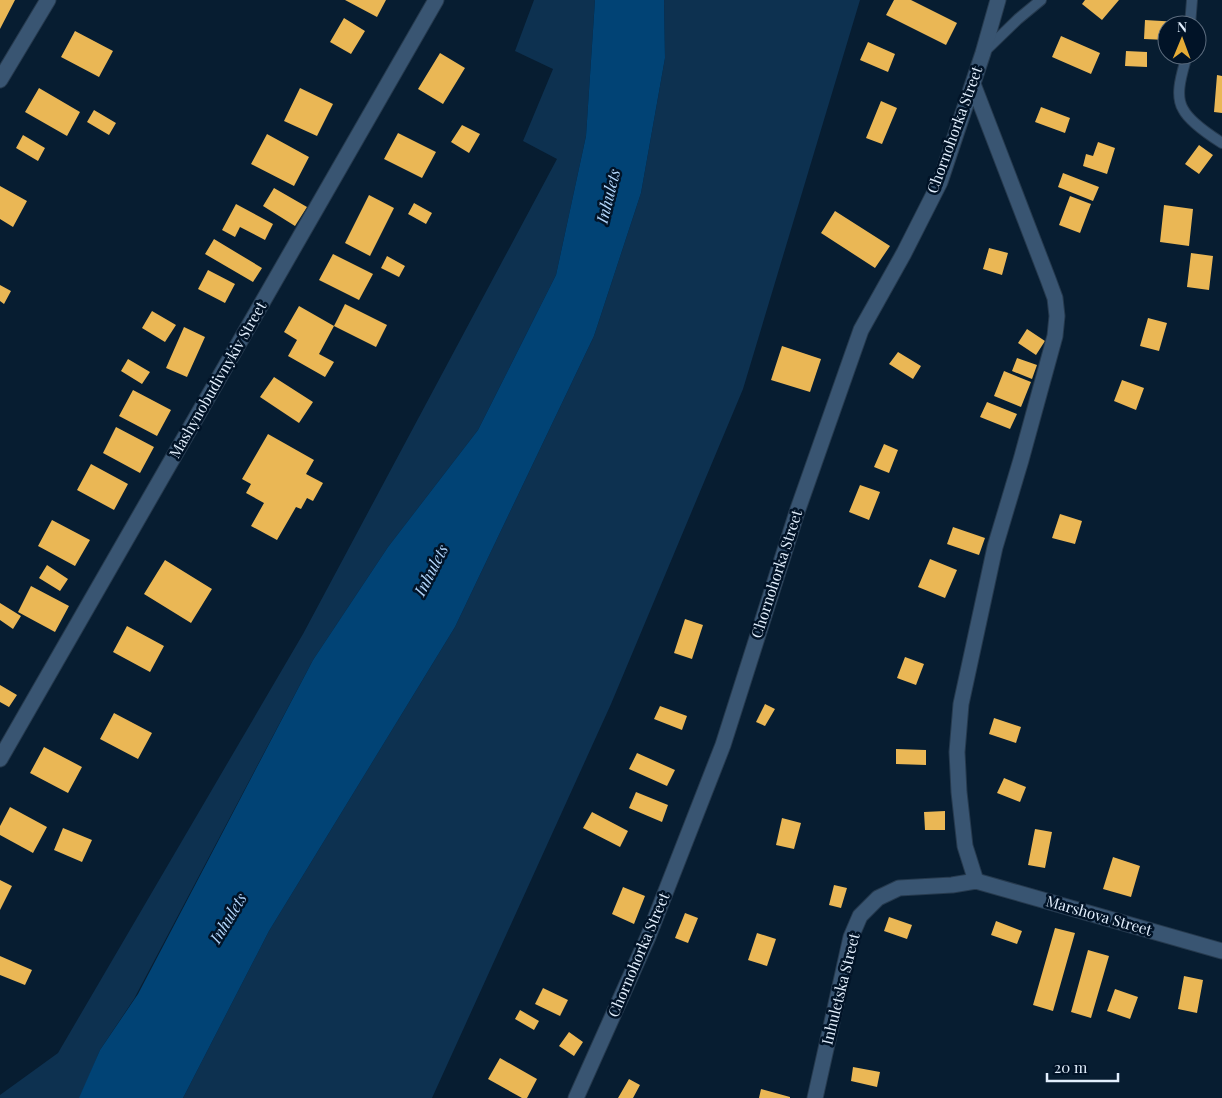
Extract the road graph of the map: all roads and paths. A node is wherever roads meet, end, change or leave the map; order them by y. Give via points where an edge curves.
1 (48, 0) edge
2 (436, 0) edge
3 (998, 0) edge
4 (1041, 0) edge
5 (1192, 0) edge
6 (1191, 15) edge
7 (983, 53) junction
8 (1184, 65) edge
9 (0, 80) edge
10 (973, 84) junction
11 (1222, 143) edge
12 (0, 759) edge
13 (976, 881) junction
14 (1222, 951) edge
15 (576, 1098) edge
16 (815, 1098) edge

1 - 9 street
2 - 12 street, Mashynobudivnykiv Street
3 - 7 street, Chornohorka Street
4 - 7 lane
5 - 6 lane
7 - 10 street, Chornohorka Street
8 - 11 lane via 1179,96 1183,110
10 - 13 street via 1048,279 1057,316 1048,364 995,547 961,704 957,752 959,792 965,846
10 - 15 street, Chornohorka Street via 940,182 861,330 798,509 723,745 648,937
13 - 14 street, Marshova Street
13 - 16 street, Inhuletska Street via 899,888 878,898 860,916 844,963

